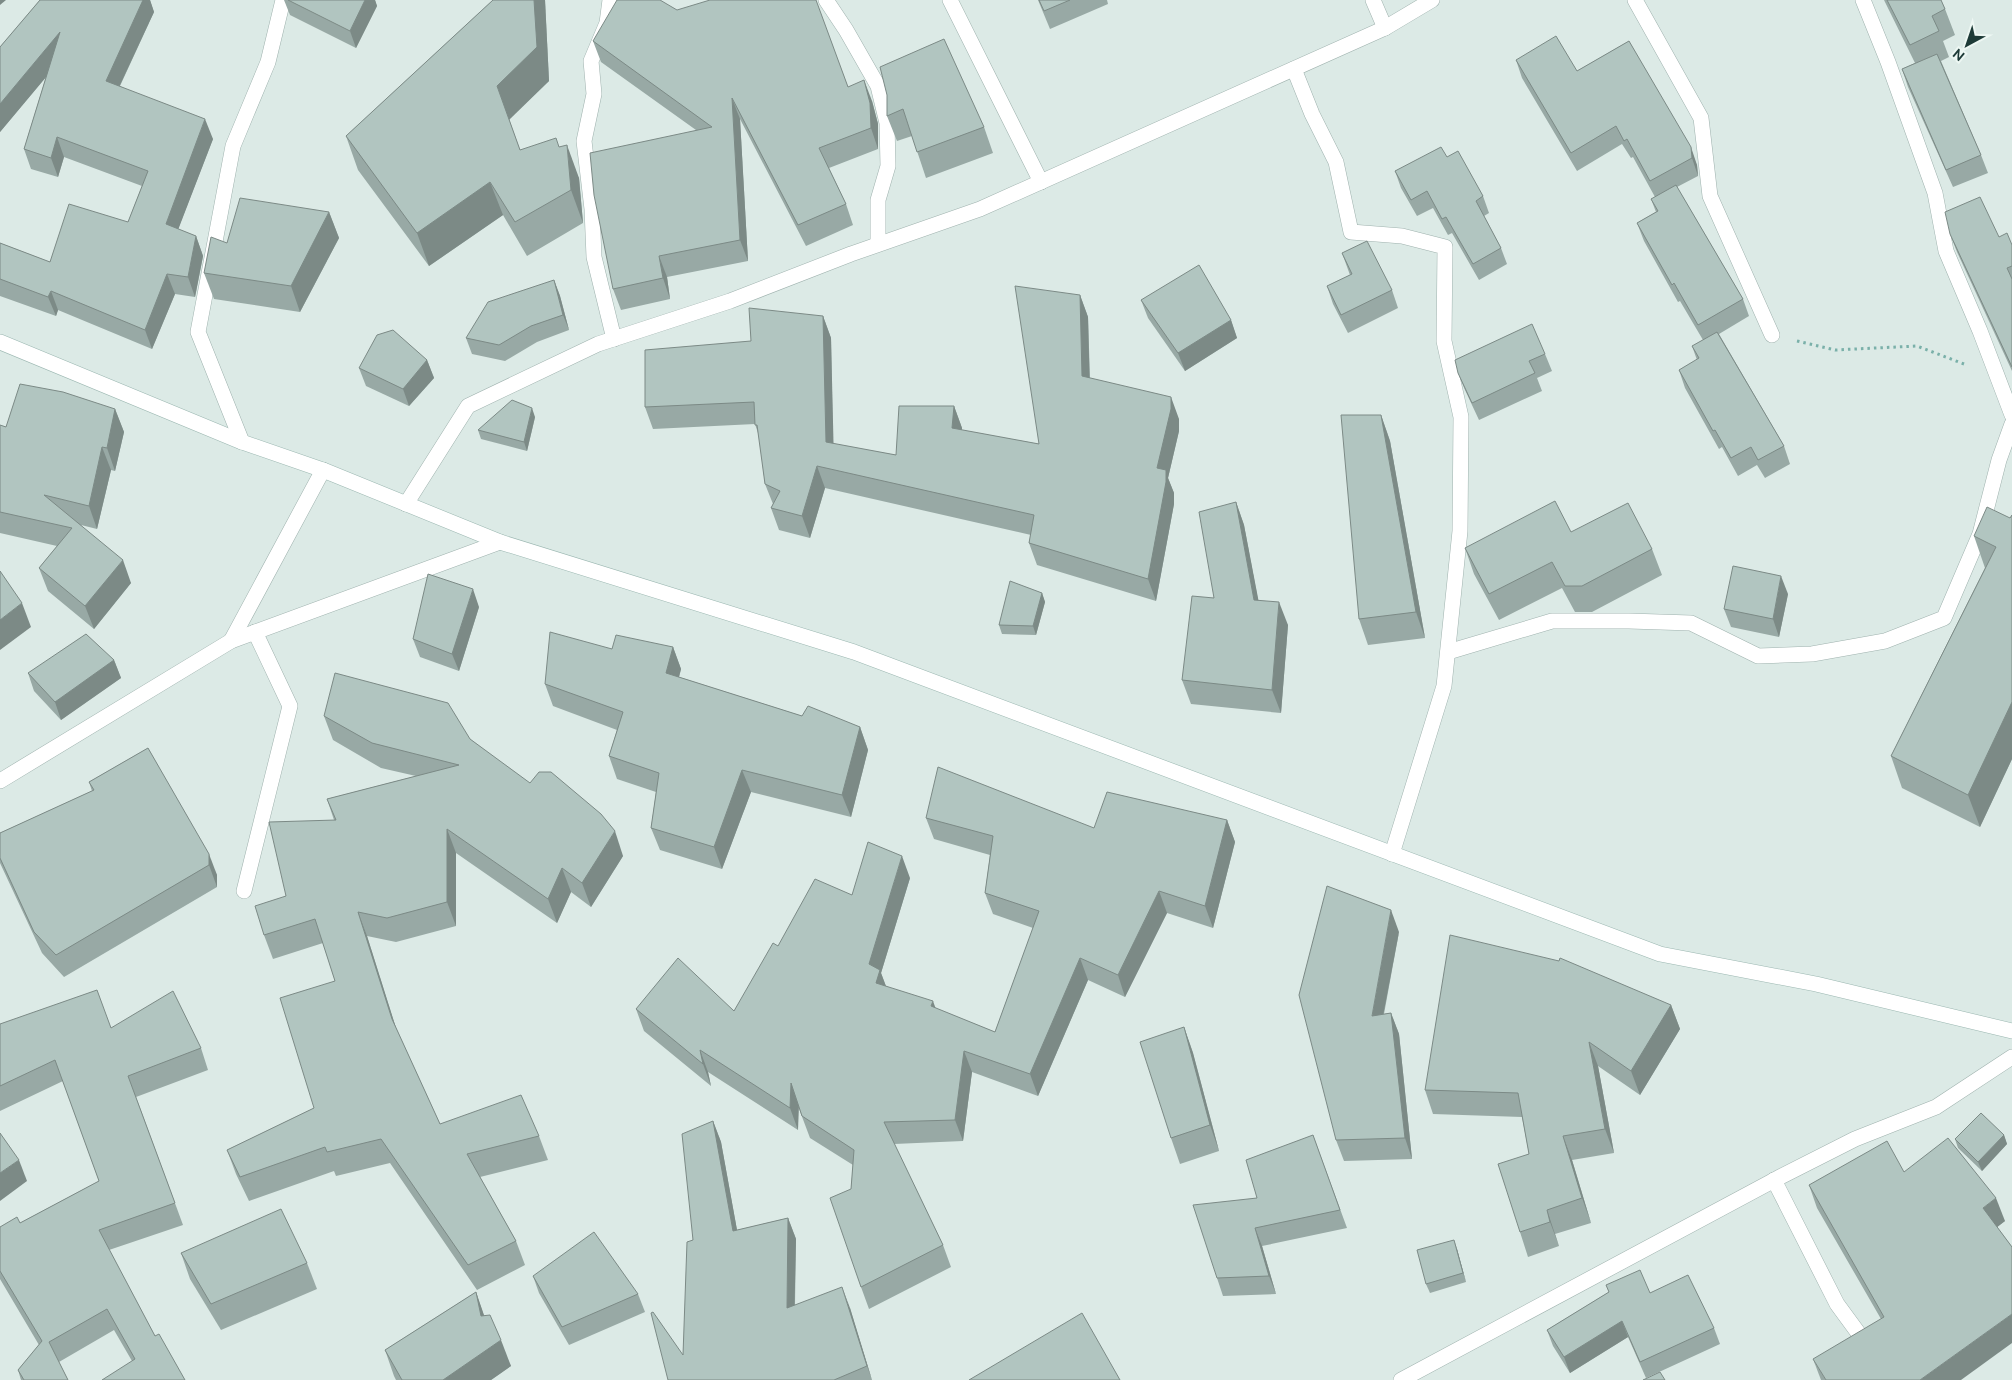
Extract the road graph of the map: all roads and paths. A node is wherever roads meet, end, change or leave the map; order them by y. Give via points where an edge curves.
1 (284, 0) edge
2 (610, 0) edge
3 (826, 0) edge
4 (950, 0) edge
5 (1373, 0) edge
6 (1432, 0) edge
7 (1635, 0) edge
8 (1863, 0) edge
9 (1386, 28) junction
10 (1294, 69) junction
11 (1041, 182) junction
12 (878, 244) junction
13 (1772, 335) joint
14 (614, 339) junction
15 (0, 342) edge
16 (1968, 365) dead end
17 (2012, 415) edge
18 (2012, 424) edge
19 (242, 442) junction
20 (323, 470) junction
21 (406, 504) junction
22 (500, 542) junction
23 (255, 632) junction
24 (231, 641) junction
25 (1448, 652) junction
26 (0, 781) edge
27 (1392, 854) junction
28 (244, 891) dead end
29 (2012, 1031) edge
30 (2012, 1057) edge
31 (1774, 1180) junction
32 (1859, 1334) edge
33 (1401, 1380) edge

1 - 19 street via 268,62 233,146 198,332
2 - 14 street via 607,23 591,61 594,94 584,141 594,258
3 - 12 street via 878,86 887,123 888,166 878,200
4 - 11 street
5 - 9 street
6 - 9 street
7 - 13 street via 1700,118 1710,196
8 - 17 street via 1935,193 1946,251
9 - 10 street
10 - 11 street
10 - 25 street via 1336,162 1351,232 1402,236 1445,247 1444,341 1461,417 1460,532
11 - 12 street via 980,209
12 - 14 street via 730,300
13 - 16 path via 1835,350 1916,346
14 - 21 street via 468,406
15 - 19 street
18 - 25 street via 1980,534 1944,618 1885,641 1812,654 1758,656 1691,623 1629,621 1552,621
19 - 20 street
20 - 21 street
20 - 24 street
21 - 22 street
22 - 23 street
22 - 27 street via 854,652
23 - 24 street
23 - 28 street via 290,706
24 - 26 street
25 - 27 street via 1444,686
27 - 29 street via 1660,954 1816,984
30 - 31 street via 1936,1107 1855,1138
31 - 32 street via 1837,1304
31 - 33 street

